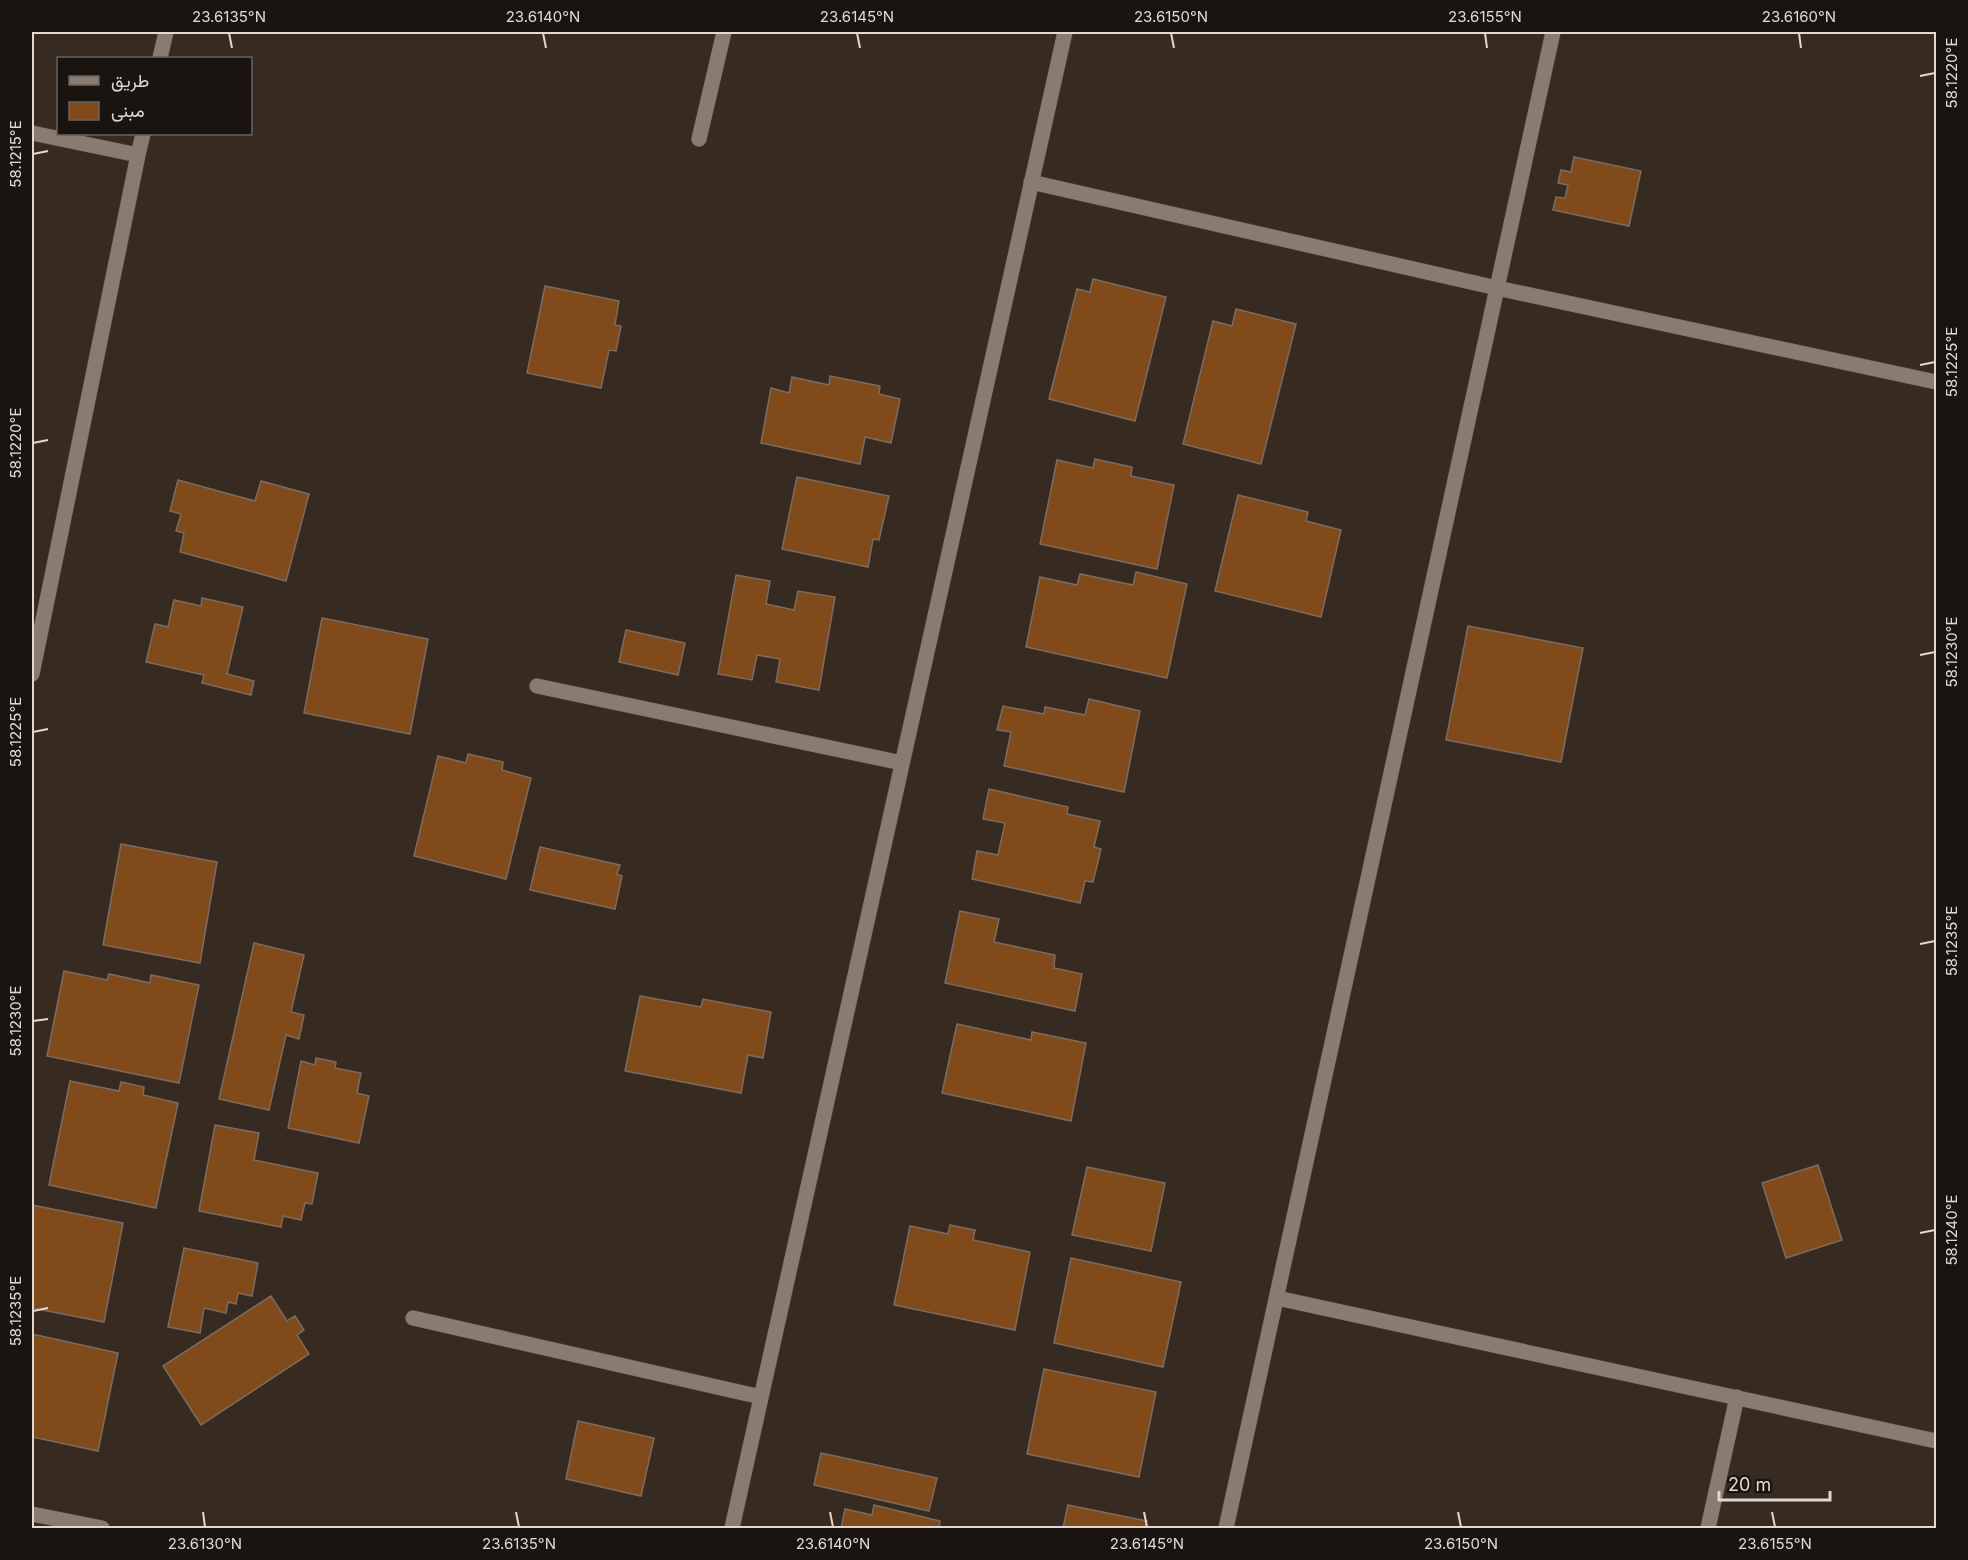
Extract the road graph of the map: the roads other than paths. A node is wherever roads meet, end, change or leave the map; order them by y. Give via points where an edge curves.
1 (166, 32) edge
2 (724, 32) edge
3 (1065, 32) edge
4 (1553, 32) edge
5 (160, 57) edge
6 (32, 133) edge
7 (143, 135) edge
8 (699, 139) dead end
9 (138, 155) junction
10 (1031, 182) junction
11 (1497, 288) junction
12 (1936, 382) edge
13 (32, 674) edge
14 (537, 686) dead end
15 (902, 763) junction
16 (1277, 1298) junction
17 (413, 1318) dead end
18 (761, 1396) junction
19 (1737, 1397) junction
20 (1936, 1441) edge
21 (32, 1514) edge
22 (102, 1528) edge
23 (732, 1528) edge
24 (1226, 1528) edge
25 (1708, 1528) edge

1 - 5 street
2 - 8 street
3 - 10 street
4 - 11 street
6 - 9 street
7 - 9 street
9 - 13 street
10 - 11 street
10 - 15 street
11 - 12 street
11 - 16 street
14 - 15 street
15 - 18 street
16 - 19 street
16 - 24 street
17 - 18 street
18 - 23 street
19 - 20 street
19 - 25 street
21 - 22 street

